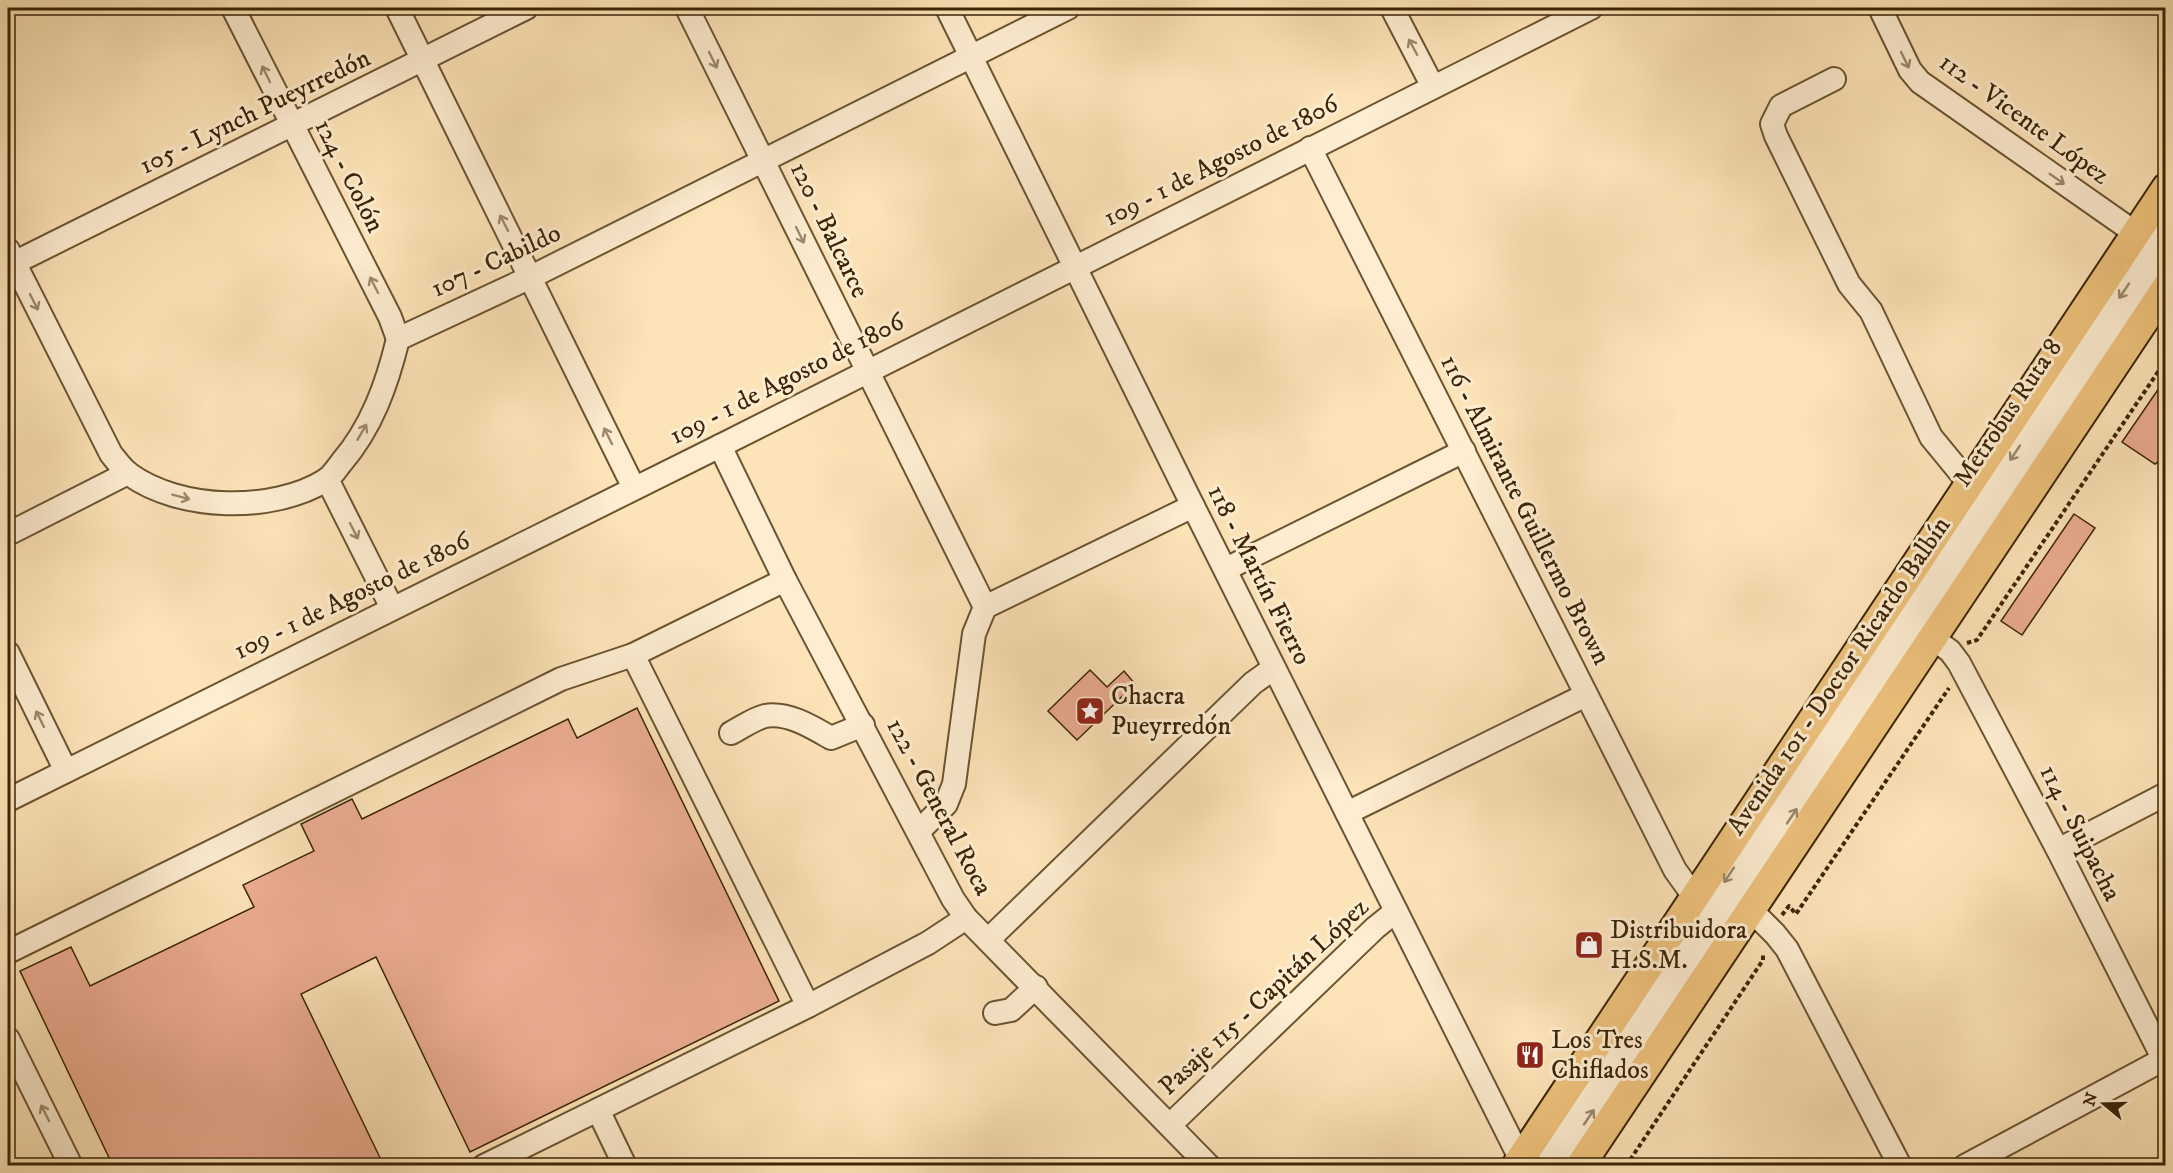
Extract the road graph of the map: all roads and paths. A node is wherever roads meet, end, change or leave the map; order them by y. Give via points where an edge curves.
1 (233, 8) edge
2 (397, 8) edge
3 (526, 8) edge
4 (687, 8) edge
5 (947, 8) edge
6 (1068, 8) edge
7 (1392, 8) edge
8 (1591, 8) edge
9 (1880, 8) edge
10 (972, 57) junction
11 (423, 60) junction
12 (1834, 79) dead end
13 (1433, 87) junction
14 (291, 126) junction
15 (1310, 148) junction
16 (763, 160) junction
17 (2166, 188) edge
18 (2158, 242) edge
19 (10, 259) edge
20 (1074, 266) junction
21 (531, 277) junction
22 (2163, 297) edge
23 (398, 339) junction
24 (2166, 360) edge
25 (867, 370) junction
26 (720, 446) junction
27 (1464, 450) junction
28 (128, 473) junction
29 (327, 479) junction
30 (1968, 483) junction
31 (634, 488) junction
32 (1193, 506) junction
33 (8, 534) edge
34 (1226, 569) junction
35 (785, 580) junction
36 (985, 607) junction
37 (392, 608) junction
38 (1931, 637) junction
39 (8, 653) edge
40 (633, 655) junction
41 (1955, 659) junction
42 (1274, 668) junction
43 (1586, 695) junction
44 (863, 725) junction
45 (731, 733) dead end
46 (66, 771) junction
47 (2166, 794) edge
48 (8, 801) edge
49 (1347, 813) junction
50 (919, 831) junction
51 (2058, 850) junction
52 (1693, 895) junction
53 (1750, 910) junction
54 (1396, 911) junction
55 (966, 918) junction
56 (1772, 930) junction
57 (988, 940) junction
58 (8, 951) edge
59 (1036, 987) junction
60 (808, 1006) junction
61 (995, 1013) dead end
62 (8, 1039) edge
63 (2165, 1061) edge
64 (598, 1110) junction
65 (1170, 1125) junction
66 (1524, 1164) edge
67 (71, 1166) edge
68 (484, 1166) edge
69 (625, 1166) edge
70 (1209, 1166) edge
71 (1557, 1166) edge
72 (1580, 1166) edge
73 (1626, 1166) edge
74 (1900, 1166) edge
75 (1965, 1166) edge

14 -> 1 street, 124 - Colón
2 - 11 street
3 - 11 street, 105 - Lynch Pueyrredón
4 -> 16 street, 120 - Balcarce
5 - 10 street, 118 - Martín Fierro
6 - 10 street, 107 - Cabildo
13 -> 7 street
8 - 13 street, 109 - 1 de Agosto de 1806
9 -> 18 street, 112 - Vicente López via 1910,70 1920,82
10 - 16 street, 107 - Cabildo
10 - 20 street, 118 - Martín Fierro
11 - 14 street, 105 - Lynch Pueyrredón
21 -> 11 street
12 - 30 street via 1780,106 1772,124 1849,284 1872,311 1931,437
13 - 15 street, 109 - 1 de Agosto de 1806
14 - 19 street, 105 - Lynch Pueyrredón
23 -> 14 street, 124 - Colón
15 - 20 street, 109 - 1 de Agosto de 1806
15 - 27 street, 116 - Almirante Guillermo Brown
16 - 21 street, 107 - Cabildo
16 -> 25 street, 120 - Balcarce
17 - 18 main road, Avenida 101 - Doctor Ricardo Balbín
18 - 30 main road, Avenida 101 - Doctor Ricardo Balbín
18 -> 66 street, Metrobus Ruta 8 via 1557,1131
71 -> 18 street, Metrobus Ruta 8
19 -> 28 street via 111,454
20 - 25 street, 109 - 1 de Agosto de 1806
20 - 32 street, 118 - Martín Fierro
21 - 23 street, 107 - Cabildo
31 -> 21 street
22 - 38 main road
29 -> 23 street via 353,448 375,410 390,374
24 - 41 path via 1977,640 1966,643
25 - 26 street, 109 - 1 de Agosto de 1806
25 - 36 street, 120 - Balcarce
26 - 31 street, 109 - 1 de Agosto de 1806
26 - 35 street, 122 - General Roca
27 - 34 street
27 - 43 street, 116 - Almirante Guillermo Brown
28 -> 29 street via 176,496 229,504 282,496
28 - 33 street
29 -> 37 street
30 - 52 main road, Avenida 101 - Doctor Ricardo Balbín
31 - 37 street, 109 - 1 de Agosto de 1806
32 - 34 street, 118 - Martín Fierro
32 - 36 street
34 - 42 street, 118 - Martín Fierro
35 - 40 street
35 - 44 street, 122 - General Roca
36 - 50 street via 974,634 954,784 946,804
37 - 46 street, 109 - 1 de Agosto de 1806
38 - 41 street, 114 - Suipacha
38 - 53 main road
46 -> 39 street
40 - 58 street via 561,679
40 - 60 street
41 - 51 street, 114 - Suipacha
41 - 56 path via 1947,671 1949,692 1796,914 1789,906
42 - 49 street, 118 - Martín Fierro
42 - 57 street via 1253,683
43 - 49 street
43 - 52 street, 116 - Almirante Guillermo Brown via 1675,870
44 - 45 street via 831,738 787,717 765,716
44 - 50 street, 122 - General Roca
46 - 48 street, 109 - 1 de Agosto de 1806
47 - 51 street
49 - 54 street, 118 - Martín Fierro
50 - 55 street, 122 - General Roca
51 - 63 street, 114 - Suipacha
52 - 66 main road, Avenida 101 - Doctor Ricardo Balbín
53 - 56 street
53 - 72 main road
54 - 65 street, Pasaje 115 - Capitán López
54 - 66 street, 118 - Martín Fierro
55 - 57 street, 122 - General Roca
55 - 60 street via 928,943
56 - 73 path via 1763,943 1763,960
56 - 74 street via 1787,949
57 - 59 street, 122 - General Roca
59 - 61 street via 1011,1010
59 - 65 street, 122 - General Roca
60 - 64 street
67 -> 62 street
63 - 75 street
64 - 68 street
64 - 69 street
65 - 70 street, 122 - General Roca

